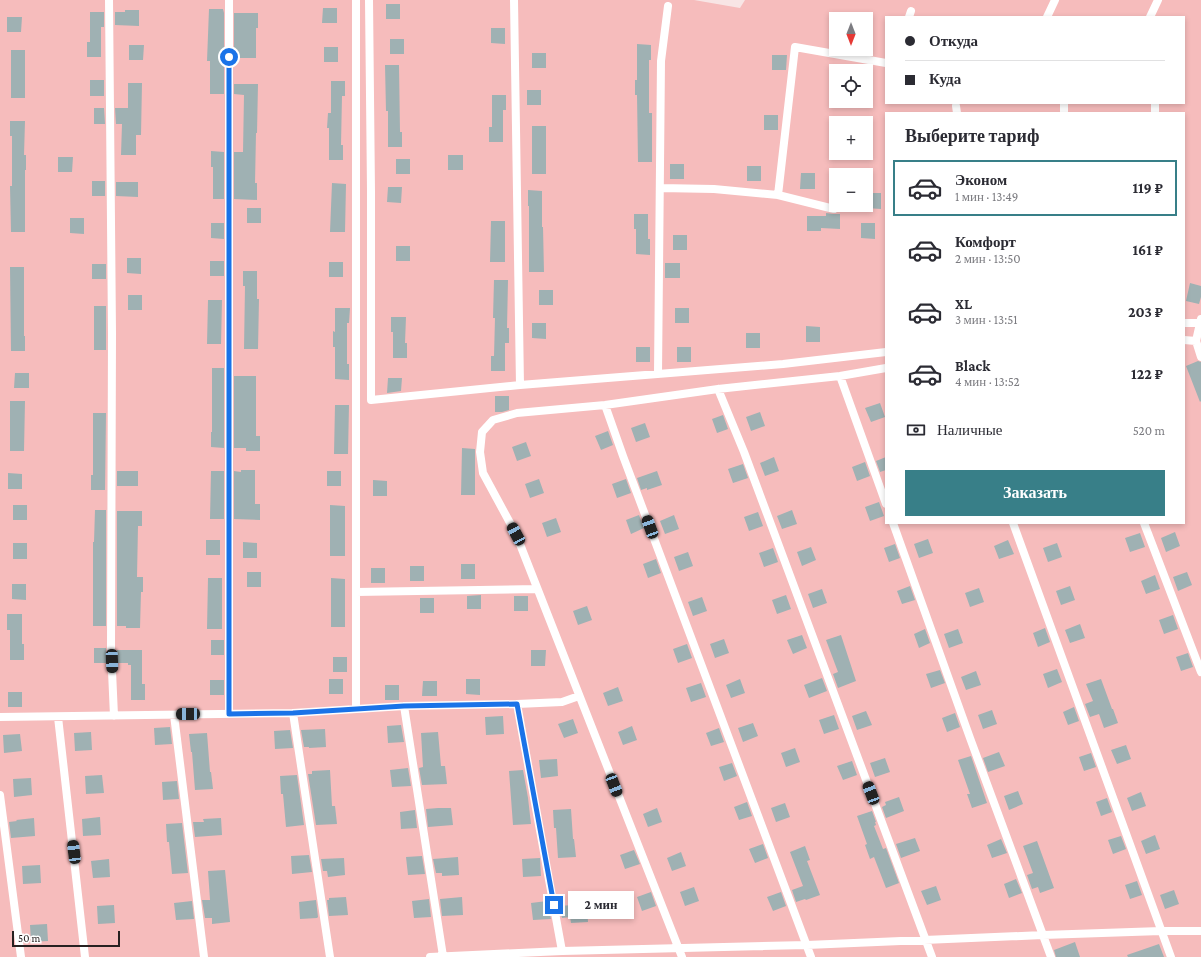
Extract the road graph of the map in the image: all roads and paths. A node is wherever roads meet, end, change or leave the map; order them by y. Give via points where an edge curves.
1 (109, 0) edge
2 (229, 0) edge
3 (356, 0) edge
4 (369, 0) edge
5 (514, 0) edge
6 (1055, 0) edge
7 (1158, 0) edge
8 (668, 6) dead end
9 (1048, 16) edge
10 (1150, 16) edge
11 (885, 63) edge
12 (660, 188) junction
13 (778, 195) junction
14 (829, 208) edge
15 (1201, 322) edge
16 (1185, 323) edge
17 (1185, 340) edge
18 (1196, 341) junction
19 (885, 352) edge
20 (1201, 357) edge
21 (885, 368) edge
22 (658, 374) junction
23 (840, 376) junction
24 (520, 385) junction
25 (718, 389) junction
26 (605, 405) junction
27 (885, 501) edge
28 (893, 524) edge
29 (1013, 524) edge
30 (1144, 524) edge
31 (537, 589) junction
32 (356, 592) junction
33 (1201, 672) edge
34 (579, 696) junction
35 (517, 704) junction
36 (404, 706) junction
37 (356, 709) junction
38 (293, 713) junction
39 (229, 714) junction
40 (174, 715) junction
41 (114, 716) junction
42 (0, 717) edge
43 (58, 717) junction
44 (0, 795) edge
45 (1161, 931) junction
46 (1201, 931) edge
47 (1043, 935) junction
48 (926, 940) junction
49 (806, 945) junction
50 (678, 948) junction
51 (562, 951) junction
52 (505, 955) edge
53 (443, 956) edge
54 (21, 957) edge
55 (85, 957) edge
56 (204, 957) edge
57 (330, 957) edge
58 (430, 957) edge
59 (682, 957) edge
60 (811, 957) edge
61 (932, 957) edge
62 (1051, 957) edge
63 (1171, 957) edge

1 - 41 lane
2 - 39 lane
3 - 32 lane
4 - 24 lane via 371,400
5 - 24 lane
6 - 9 lane
7 - 10 lane
8 - 12 lane via 661,61
11 - 13 lane via 796,47
12 - 13 lane via 714,189
12 - 22 lane
13 - 14 lane
15 - 16 lane
15 - 18 lane
17 - 18 lane
18 - 20 lane
19 - 22 lane
21 - 23 lane
22 - 24 lane
23 - 25 lane
23 - 27 lane
25 - 26 lane
25 - 48 lane via 744,452
26 - 31 lane via 517,414 493,420 482,432 480,452 483,473 516,534
26 - 49 lane
28 - 47 lane
29 - 45 lane
30 - 33 lane
31 - 32 lane
31 - 34 lane
32 - 37 lane
34 - 35 lane via 562,702
34 - 50 lane
35 - 36 lane
35 - 51 lane
36 - 37 lane
36 - 53 lane
37 - 38 lane
38 - 39 lane
38 - 57 lane
39 - 40 lane
40 - 41 lane
40 - 56 lane
41 - 43 lane
42 - 43 lane
43 - 55 lane
44 - 54 lane
45 - 46 lane
45 - 47 lane
45 - 63 lane
47 - 48 lane
47 - 62 lane
48 - 49 lane
48 - 61 lane
49 - 50 lane
49 - 60 lane
50 - 51 lane
50 - 59 lane
51 - 52 lane
52 - 53 lane
53 - 58 lane

